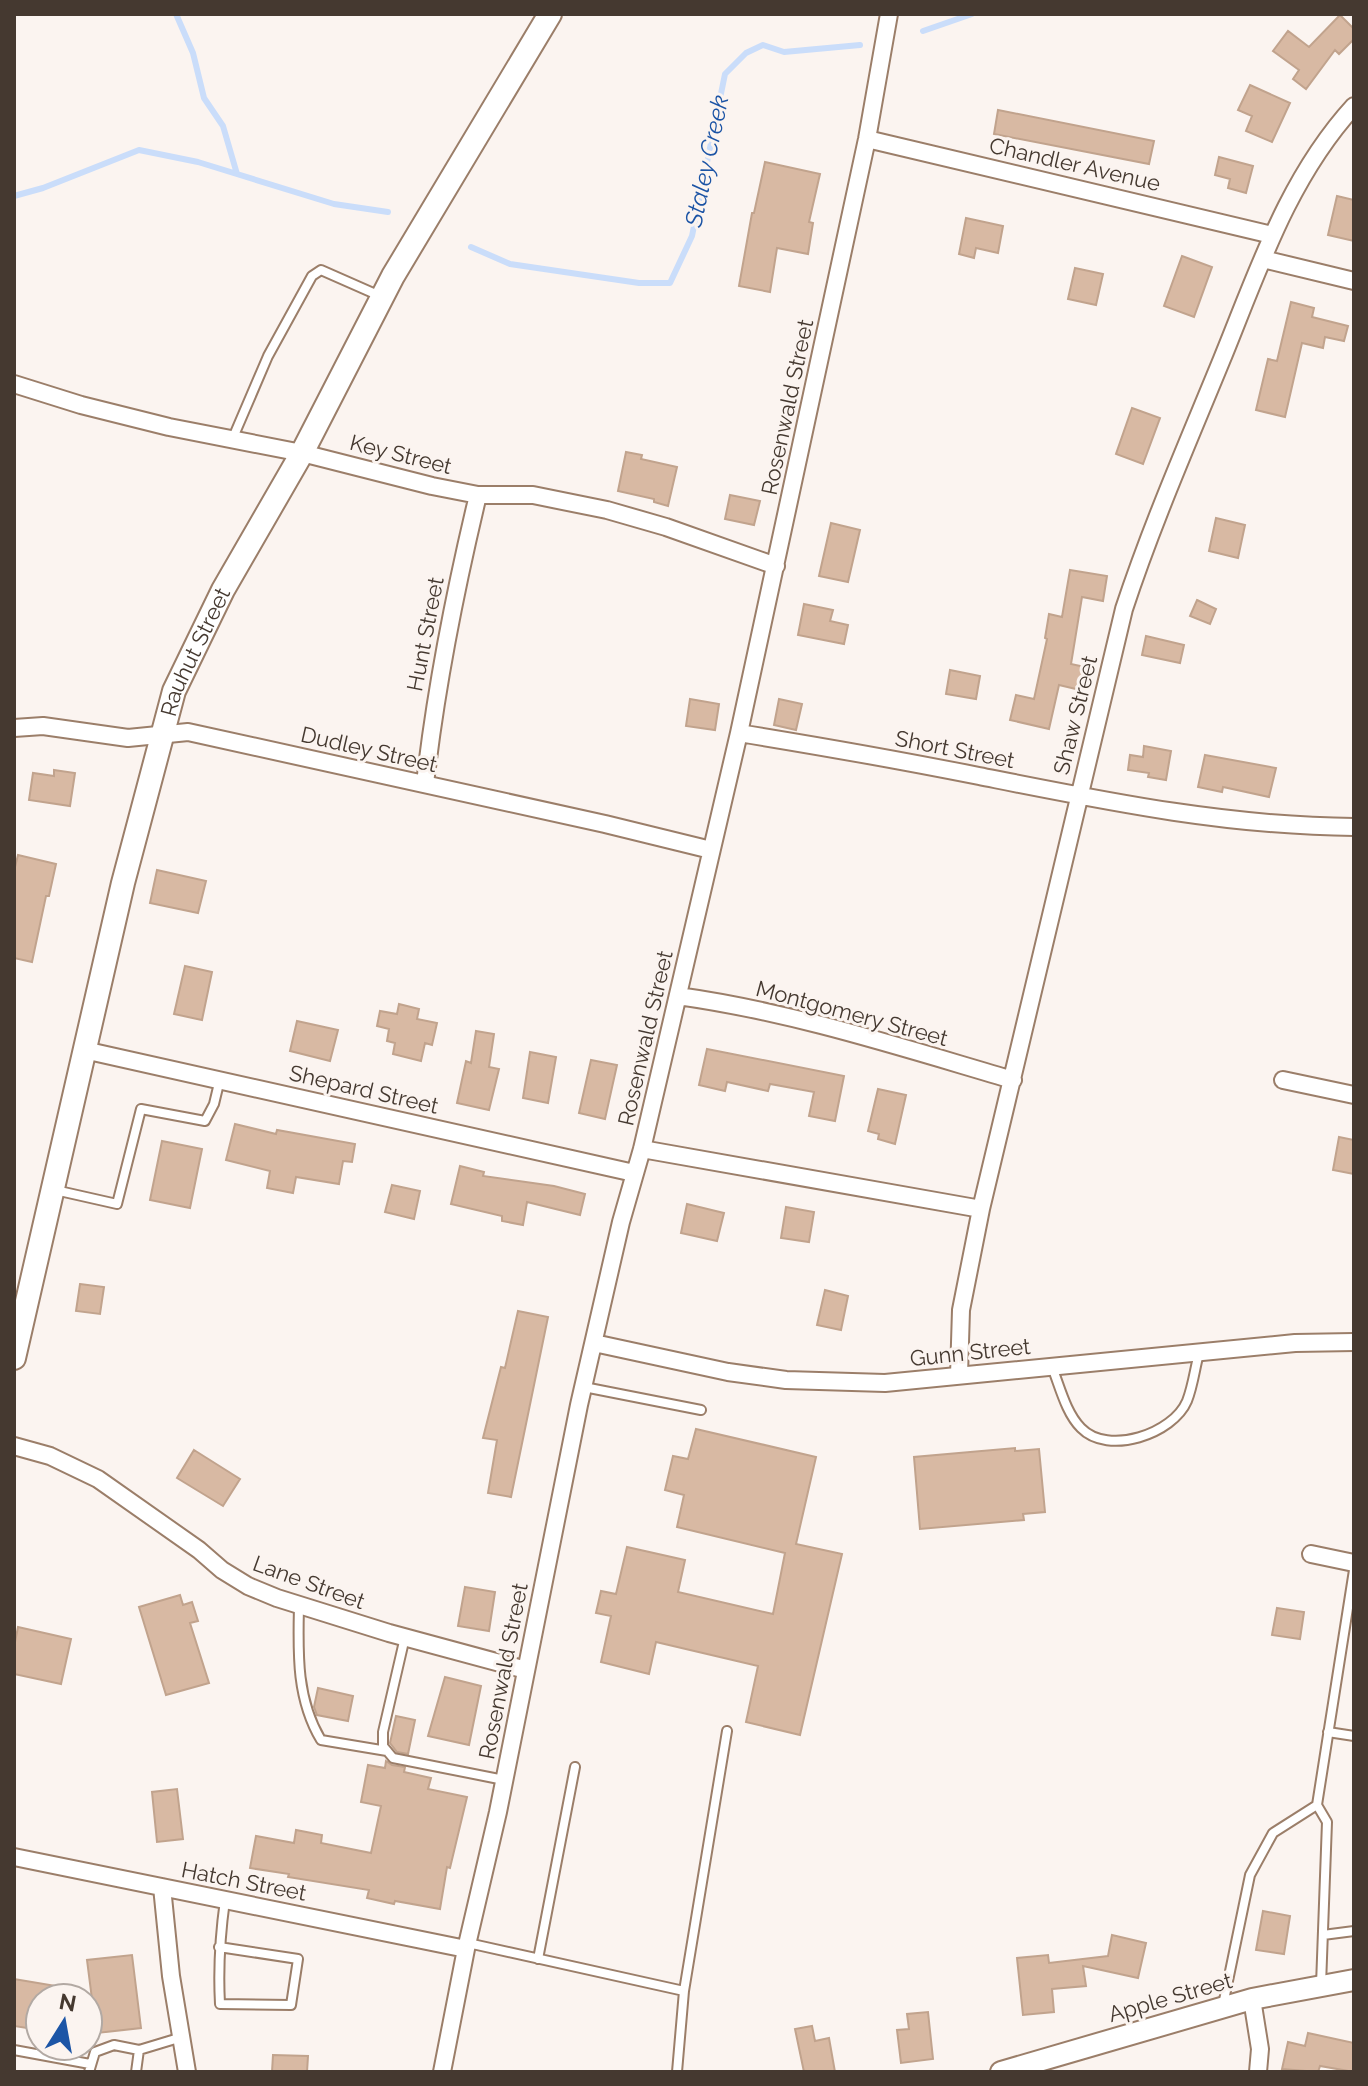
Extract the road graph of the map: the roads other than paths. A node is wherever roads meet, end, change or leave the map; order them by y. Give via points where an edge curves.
1 (550, 14) edge
2 (889, 14) edge
3 (1354, 106) edge
4 (867, 139) junction
5 (1272, 235) junction
6 (1263, 259) junction
7 (1354, 281) edge
8 (383, 297) junction
9 (14, 384) edge
10 (231, 441) junction
11 (302, 453) junction
12 (478, 495) junction
13 (776, 566) junction
14 (14, 728) edge
15 (161, 733) junction
16 (739, 733) junction
17 (425, 784) junction
18 (1078, 797) junction
19 (1354, 827) edge
20 (711, 850) junction
21 (678, 996) junction
22 (84, 1050) junction
23 (221, 1079) junction
24 (1013, 1080) junction
25 (1283, 1080) dead end
26 (1354, 1095) edge
27 (642, 1149) junction
28 (634, 1173) junction
29 (54, 1190) junction
30 (981, 1209) junction
31 (1354, 1342) edge
32 (594, 1343) junction
33 (1199, 1352) junction
34 (14, 1358) edge
35 (1051, 1366) junction
36 (959, 1375) junction
37 (583, 1387) junction
38 (701, 1410) dead end
39 (14, 1446) edge
40 (1311, 1554) dead end
41 (1354, 1563) edge
42 (1354, 1570) edge
43 (299, 1605) junction
44 (405, 1637) junction
45 (526, 1670) junction
46 (727, 1731) dead end
47 (1328, 1732) junction
48 (1354, 1736) edge
49 (387, 1751) junction
50 (575, 1767) dead end
51 (504, 1780) junction
52 (1317, 1805) junction
53 (14, 1857) edge
54 (162, 1887) junction
55 (225, 1900) junction
56 (1354, 1931) edge
57 (1323, 1935) junction
58 (467, 1946) junction
59 (219, 1947) junction
60 (538, 1959) junction
61 (1354, 1980) edge
62 (1321, 1985) junction
63 (684, 1991) junction
64 (1252, 1999) junction
65 (1223, 2006) junction
66 (182, 2037) junction
67 (14, 2050) edge
68 (139, 2050) junction
69 (90, 2068) edge
70 (136, 2072) edge
71 (187, 2072) edge
72 (442, 2072) edge
73 (677, 2072) edge
74 (1001, 2072) edge
75 (1258, 2072) edge

1 - 8 main road, Rauhut Street
2 - 4 street, Rosenwald Street
3 - 5 street, Shaw Street via 1313,159
4 - 5 street, Chandler Avenue
4 - 13 street, Rosenwald Street
5 - 6 street, Shaw Street
6 - 7 street
6 - 18 street, Shaw Street via 1143,550
8 - 10 lane via 321,270 312,276 268,356
8 - 11 main road, Rauhut Street
9 - 10 street, Key Street
10 - 11 street, Key Street
11 - 12 street, Key Street
11 - 15 main road, Rauhut Street via 207,621
12 - 13 street, Key Street via 533,495 607,510
12 - 17 street, Hunt Street via 451,611
13 - 16 street, Rosenwald Street
14 - 15 street, Dudley Street via 43,726 128,738
15 - 17 street, Dudley Street via 188,732
15 - 22 main road, Rauhut Street
16 - 18 street, Short Street
16 - 20 street, Rosenwald Street
17 - 20 street, Dudley Street
18 - 19 street, Short Street via 1240,822
18 - 24 street, Shaw Street
20 - 21 street, Rosenwald Street
21 - 24 street, Montgomery Street via 847,1031
21 - 27 street, Rosenwald Street
22 - 23 street, Shepard Street
22 - 29 main road, Rauhut Street
23 - 28 street, Shepard Street
23 - 29 lane via 205,1121 141,1109 117,1204
24 - 30 street, Shaw Street
25 - 26 street
27 - 28 street, Rosenwald Street
27 - 30 street
28 - 32 street, Rosenwald Street
29 - 34 main road, Rauhut Street
30 - 36 street, Shaw Street via 961,1310
31 - 33 street, Gunn Street
32 - 36 street, Gunn Street via 728,1372 815,1383
32 - 37 street, Rosenwald Street
33 - 35 street, Gunn Street
33 - 35 lane via 1187,1401 1178,1414 1156,1430 1114,1443 1093,1437 1077,1424
35 - 36 street, Gunn Street
37 - 38 lane
37 - 45 street, Rosenwald Street
39 - 43 street, Lane Street via 78,1468 136,1504 222,1570
40 - 41 street
42 - 47 lane
43 - 44 street, Lane Street
43 - 49 lane via 303,1697 321,1740
44 - 45 street, Lane Street
44 - 49 lane via 383,1732
45 - 51 street, Rosenwald Street
46 - 63 lane
47 - 48 lane
47 - 52 lane
49 - 51 lane via 393,1758
50 - 60 lane
51 - 58 street, Rosenwald Street
52 - 57 lane via 1327,1822
52 - 65 lane via 1273,1833 1250,1875
53 - 54 street, Hatch Street
54 - 55 street, Hatch Street
54 - 66 street
55 - 58 street, Hatch Street
55 - 59 lane
56 - 57 lane
57 - 62 lane
58 - 60 lane
58 - 72 street, Rosenwald Street
59 - 59 lane via 220,2004 291,2005 298,1959
60 - 63 lane
61 - 62 street, Apple Street
62 - 64 street, Apple Street
63 - 73 lane
64 - 65 street, Apple Street
64 - 75 street
65 - 74 street, Apple Street
66 - 68 lane
66 - 71 street
67 - 69 lane
68 - 69 lane via 114,2045 95,2052
68 - 70 lane

